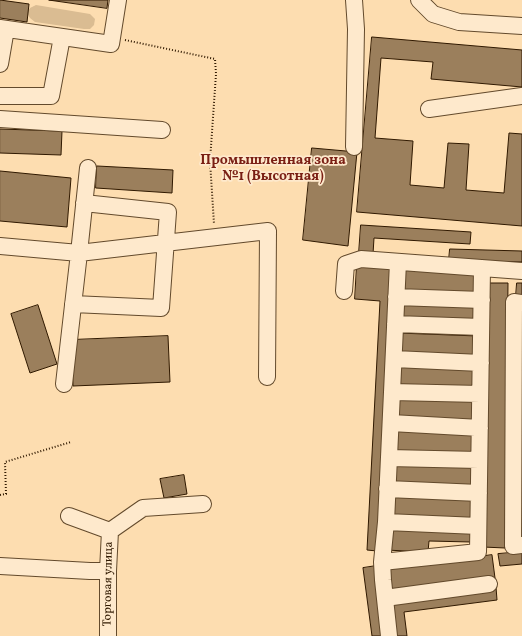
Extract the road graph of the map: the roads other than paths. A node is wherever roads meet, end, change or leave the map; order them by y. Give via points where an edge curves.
1 (118, 0) edge
2 (354, 0) edge
3 (419, 0) edge
4 (522, 26) edge
5 (3, 28) edge
6 (62, 37) junction
7 (0, 64) edge
8 (0, 96) edge
9 (522, 96) edge
10 (429, 109) dead end
11 (0, 119) edge
12 (162, 130) dead end
13 (354, 147) dead end
14 (88, 168) dead end
15 (84, 203) junction
16 (166, 243) junction
17 (0, 246) edge
18 (79, 253) junction
19 (398, 262) junction
20 (482, 268) junction
21 (522, 271) edge
22 (344, 291) dead end
23 (396, 297) junction
24 (482, 300) junction
25 (522, 303) edge
26 (73, 304) junction
27 (395, 324) junction
28 (481, 327) junction
29 (394, 359) junction
30 (481, 363) junction
31 (267, 377) dead end
32 (64, 384) dead end
33 (392, 392) junction
34 (480, 394) junction
35 (390, 423) junction
36 (480, 428) junction
37 (389, 458) junction
38 (479, 460) junction
39 (387, 489) junction
40 (479, 493) junction
41 (203, 504) dead end
42 (69, 516) dead end
43 (386, 522) junction
44 (478, 526) junction
45 (110, 531) junction
46 (522, 545) edge
47 (382, 562) junction
48 (0, 566) edge
49 (108, 571) junction
50 (489, 584) dead end
51 (385, 598) junction
52 (108, 636) edge
53 (389, 636) edge

1 - 6 street via 111,44
2 - 13 street
3 - 4 street via 433,14 459,22
5 - 6 street
5 - 7 street
6 - 8 street via 51,96
9 - 10 street
11 - 12 street
14 - 15 street
15 - 16 street via 168,212
15 - 18 street
16 - 18 street
16 - 26 street via 161,308
16 - 31 street via 268,232
17 - 18 street
18 - 26 street
19 - 20 street
19 - 22 street via 361,259 346,264
19 - 23 street
20 - 21 street
20 - 24 street
23 - 24 street
23 - 27 street
24 - 28 street
25 - 46 street via 514,302 513,546
26 - 32 street
27 - 28 street
27 - 29 street
28 - 30 street
29 - 30 street
29 - 33 street
30 - 34 street
33 - 34 street
33 - 35 street
34 - 36 street
35 - 36 street
35 - 37 street
36 - 38 street
37 - 38 street
37 - 39 street
38 - 40 street
39 - 40 street
39 - 43 street
40 - 44 street
41 - 45 street via 144,508
42 - 45 street
43 - 44 street
43 - 47 street
44 - 47 street via 478,552
45 - 49 street, Торговая улица
47 - 51 street
48 - 49 street
49 - 52 street, Торговая улица
50 - 51 street
51 - 53 street

